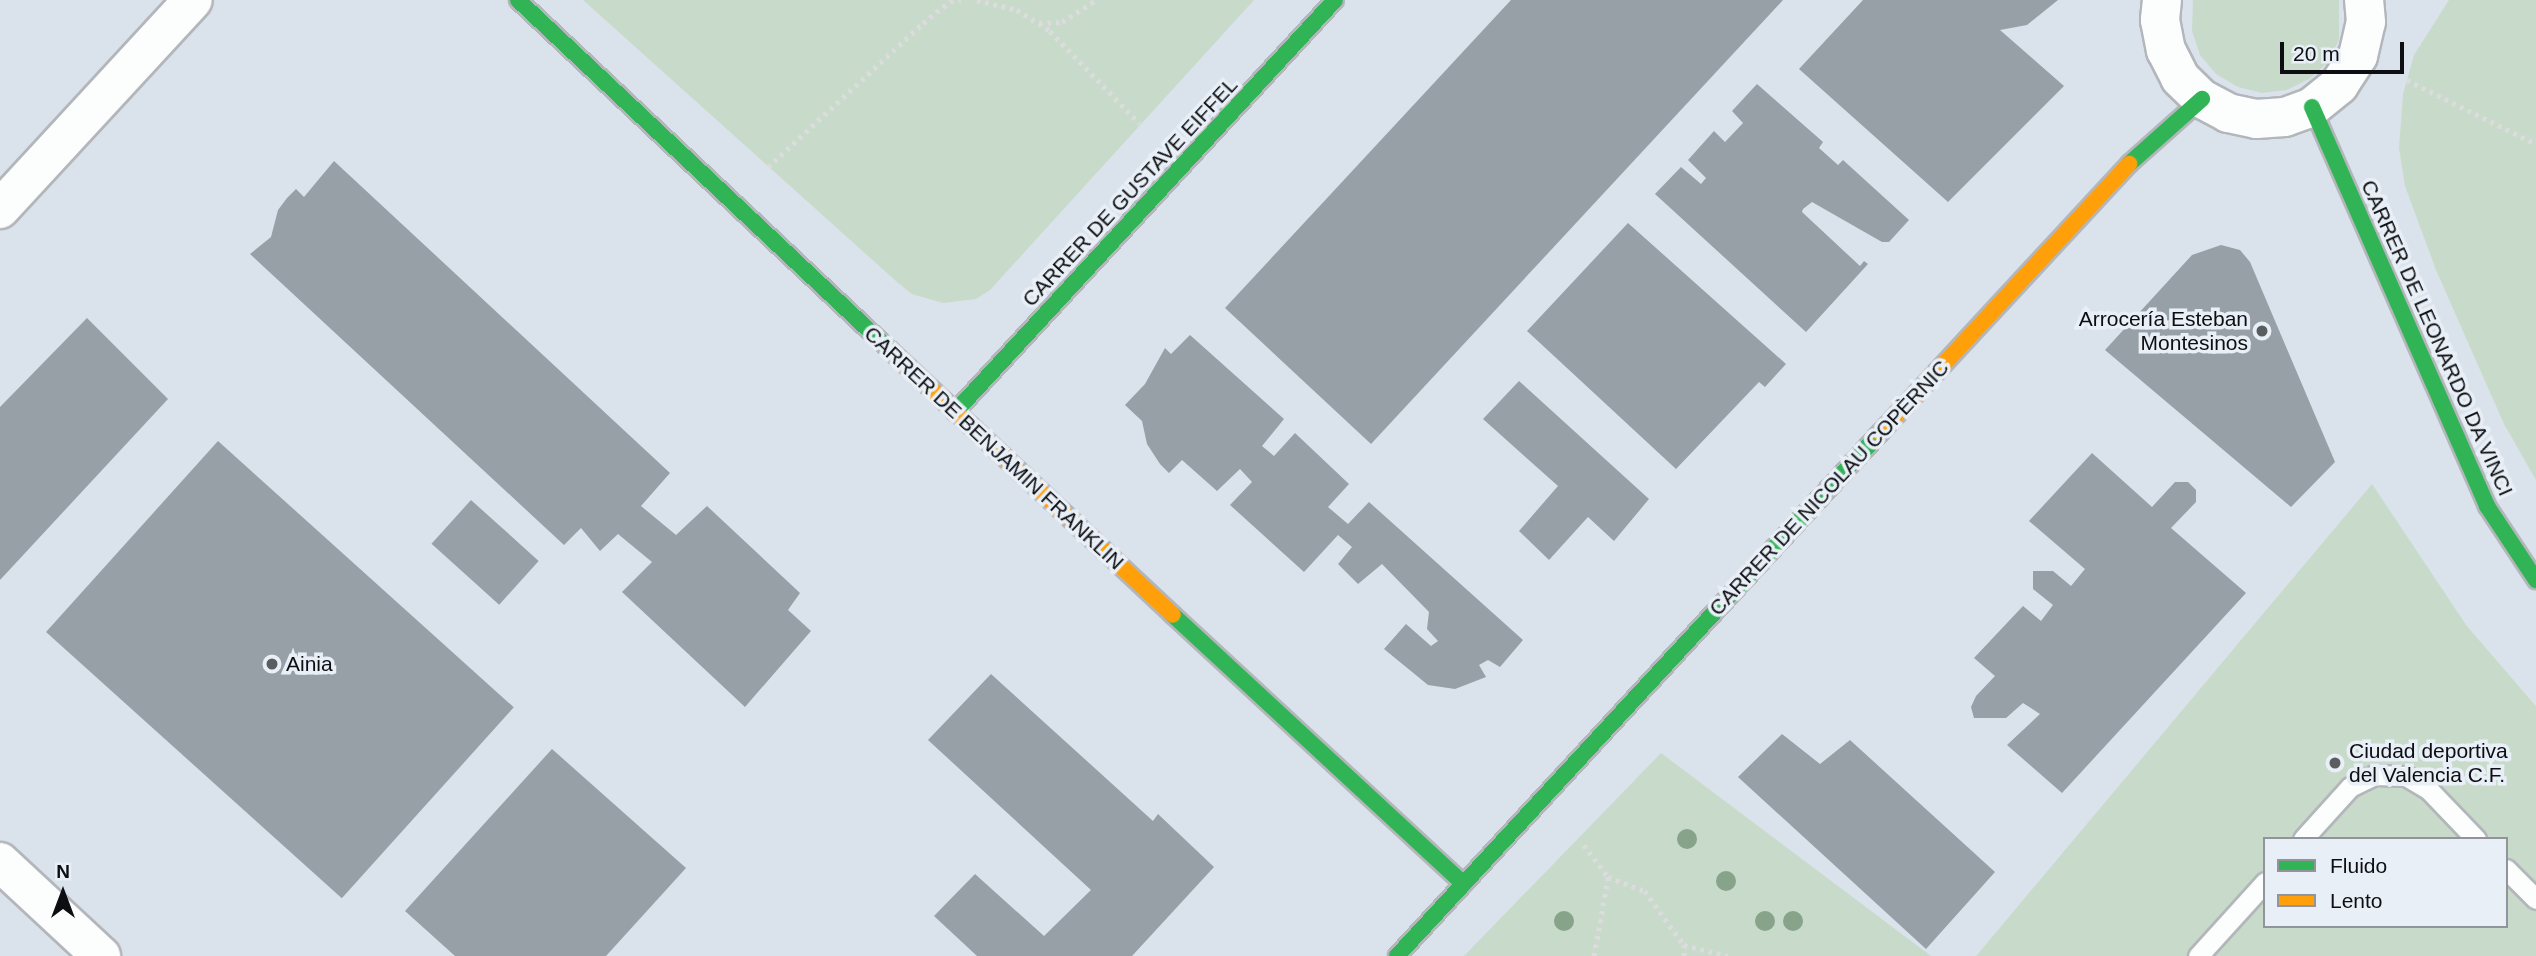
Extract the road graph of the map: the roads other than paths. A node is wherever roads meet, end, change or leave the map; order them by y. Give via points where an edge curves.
1 (193, 0) edge
2 (1335, 0) edge
3 (2162, 0) edge
4 (514, 4) edge
5 (2373, 7) edge
6 (2202, 99) junction
7 (2312, 107) junction
8 (0, 209) edge
9 (956, 412) junction
10 (2536, 580) edge
11 (2305, 837) edge
12 (2474, 837) edge
13 (0, 862) edge
14 (2508, 871) edge
15 (2263, 883) edge
16 (1463, 884) junction
17 (2536, 899) edge
18 (101, 956) edge
19 (1397, 956) edge
20 (2198, 956) edge

1 - 8 street
2 - 9 street, CARRER DE GUSTAVE EIFFEL
3 - 6 street via 2160,20 2166,50 2180,78
4 - 9 street, CARRER DE BENJAMIN FRANKLIN
5 - 7 street via 2358,56 2346,76
6 - 7 street via 2228,113 2256,119 2285,117
6 - 16 street, CARRER DE NICOLAU COPÈRNIC via 2133,160
7 - 10 street, CARRER DE LEONARDO DA VINCI via 2487,506
9 - 16 street, CARRER DE BENJAMIN FRANKLIN
11 - 12 lane via 2350,787 2375,775 2406,776 2429,790
13 - 18 street
14 - 17 lane
15 - 20 lane
16 - 19 street, CARRER DE NICOLAU COPÈRNIC

